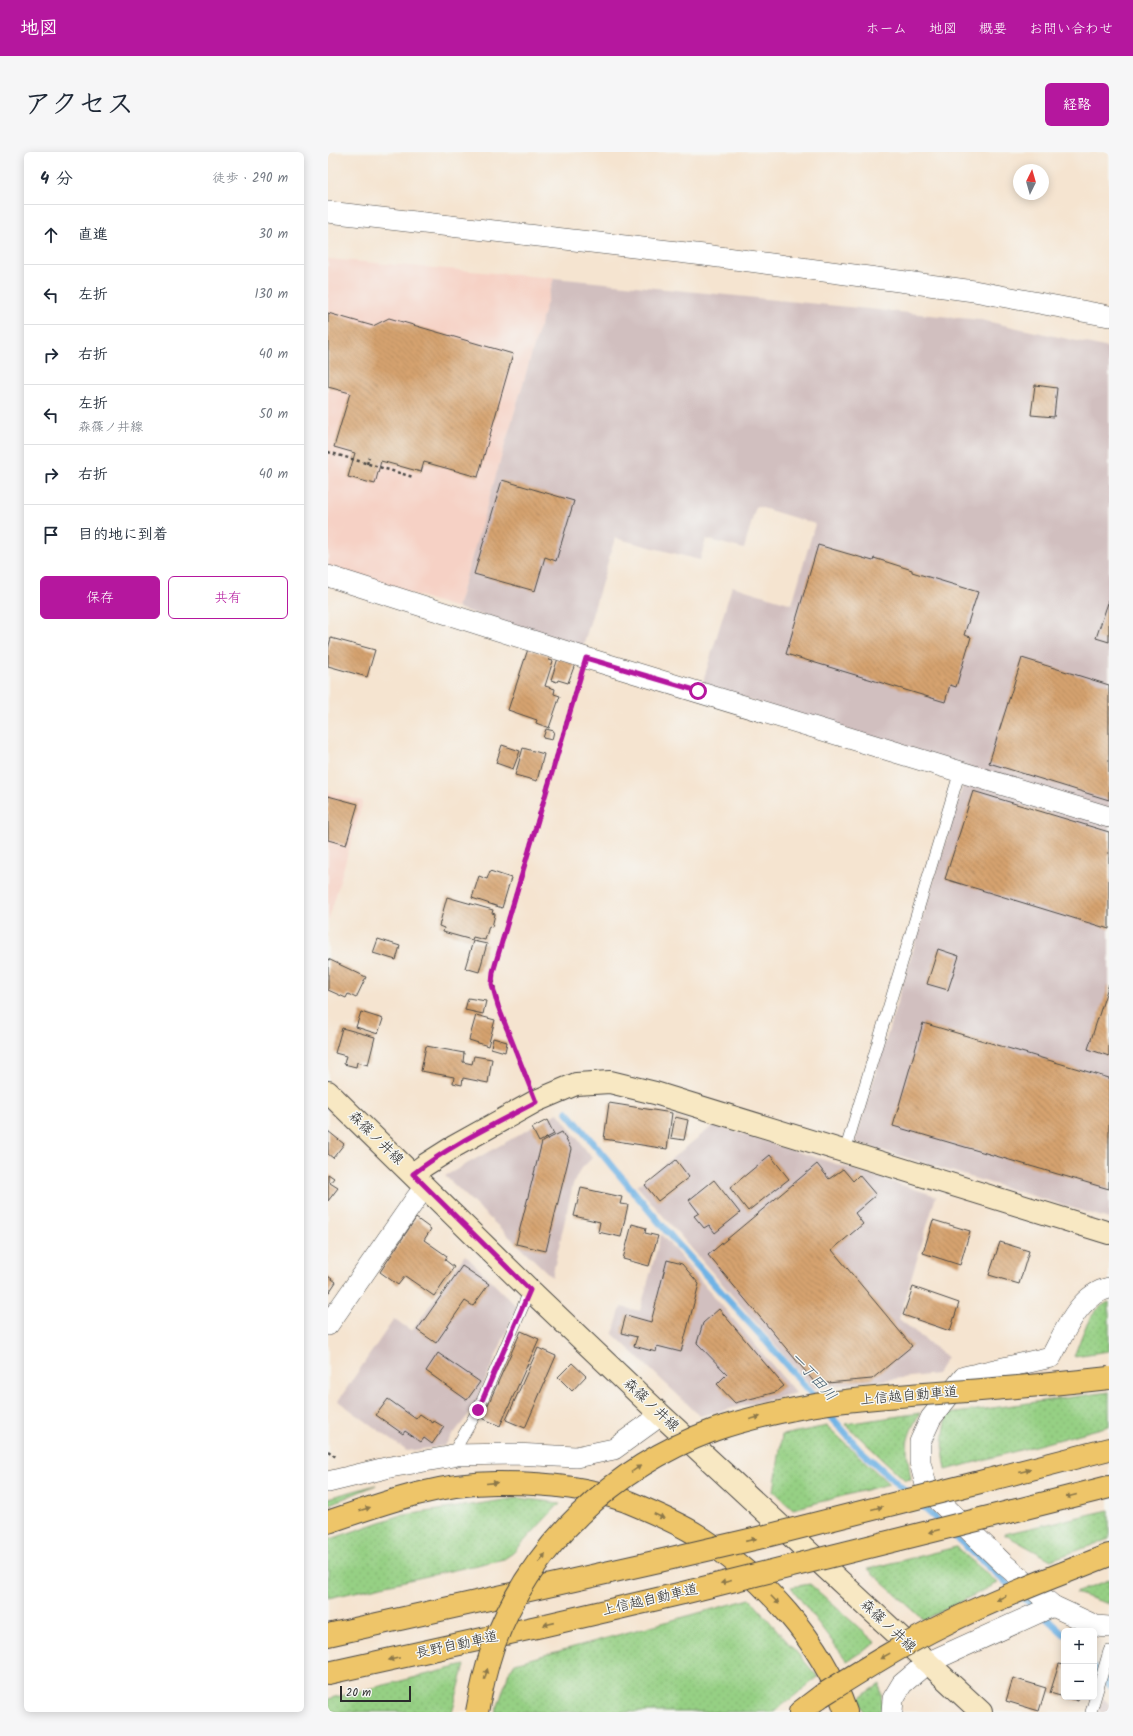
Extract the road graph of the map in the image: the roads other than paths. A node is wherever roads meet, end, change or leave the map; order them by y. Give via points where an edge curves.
1 (328, 212) edge
2 (1109, 316) edge
3 (328, 576) edge
4 (960, 771) junction
5 (1109, 817) edge
6 (328, 1092) edge
7 (845, 1152) junction
8 (419, 1180) junction
9 (1109, 1233) edge
10 (1109, 1288) edge
11 (530, 1290) junction
12 (328, 1325) edge
13 (1109, 1378) edge
14 (661, 1415) junction
15 (1109, 1449) edge
16 (452, 1455) junction
17 (328, 1482) edge
18 (1109, 1487) edge
19 (328, 1522) edge
20 (1109, 1555) edge
21 (658, 1561) junction
22 (1044, 1611) junction
23 (587, 1616) joint
24 (328, 1622) edge
25 (1109, 1627) edge
26 (328, 1635) edge
27 (1108, 1654) edge
28 (927, 1663) junction
29 (328, 1673) edge
30 (477, 1712) edge
31 (800, 1712) edge
32 (846, 1712) edge
33 (892, 1712) edge
34 (981, 1712) edge
35 (1090, 1712) edge

1 - 2 street via 712,256 974,291
3 - 4 street via 586,658
4 - 5 street
4 - 7 lane
6 - 8 main road, 森篠ノ井線
7 - 8 main road via 655,1093 610,1082 576,1084 536,1102 455,1146 425,1165
7 - 9 main road
8 - 11 main road, 森篠ノ井線
8 - 12 street
10 - 22 street via 1099,1291 1082,1304 1051,1358 964,1377 931,1418 920,1442 920,1462 926,1485 1004,1564
11 - 14 main road, 森篠ノ井線
11 - 16 lane via 478,1410
30 -> 13 highway, 上信越自動車道, bridge via 493,1647 527,1578 564,1530 588,1505 652,1459 715,1430 747,1420 813,1406
14 - 16 street via 614,1449 576,1457 515,1454
14 - 28 main road, 森篠ノ井線
21 -> 15 highway, bridge
16 - 17 street via 454,1456 390,1467
18 -> 23 highway, 上信越自動車道, bridge
19 -> 32 highway via 412,1495 499,1482 542,1484 584,1490 625,1501 698,1536 734,1562 767,1592 796,1622 841,1696
20 -> 31 highway, bridge via 944,1624 880,1659
21 - 24 highway
21 - 26 highway
22 - 25 street via 1096,1626
22 - 28 street
23 -> 29 highway, 長野自動車道
27 - 35 lane
28 - 33 street via 902,1684 893,1699
28 - 34 main road, 森篠ノ井線

